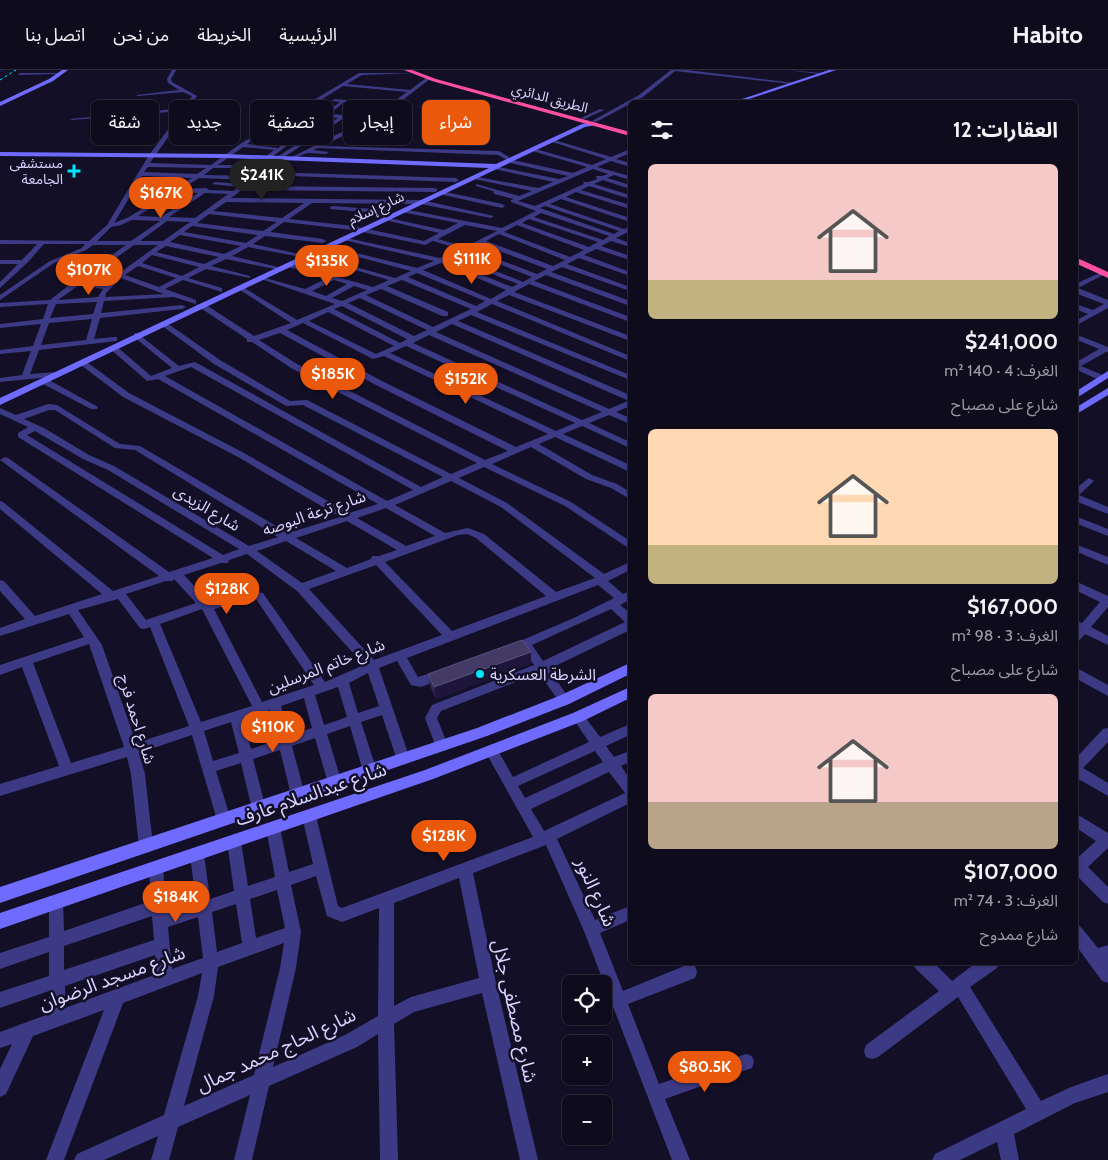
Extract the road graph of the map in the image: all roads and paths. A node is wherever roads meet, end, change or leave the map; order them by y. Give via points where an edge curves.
1 (66, 70) edge
2 (174, 70) edge
3 (664, 70) edge
4 (674, 70) edge
5 (788, 70) edge
6 (834, 70) edge
7 (412, 71) edge
8 (734, 72) dead end
9 (820, 73) junction
10 (20, 74) dead end
11 (56, 74) junction
12 (428, 78) junction
13 (801, 79) junction
14 (646, 83) dead end
15 (792, 83) junction
16 (342, 85) junction
17 (359, 87) junction
18 (639, 89) dead end
19 (184, 91) junction
20 (409, 91) junction
21 (355, 93) dead end
22 (371, 94) dead end
23 (138, 95) dead end
24 (195, 96) junction
25 (320, 99) joint
26 (150, 100) edge
27 (193, 100) edge
28 (399, 100) edge
29 (634, 100) edge
30 (744, 100) edge
31 (340, 102) junction
32 (628, 103) edge
33 (0, 104) edge
34 (169, 105) edge
35 (535, 107) junction
36 (335, 108) edge
37 (169, 110) edge
38 (78, 112) dead end
39 (333, 116) edge
40 (342, 117) joint
41 (72, 118) dead end
42 (581, 122) junction
43 (594, 122) junction
44 (333, 123) edge
45 (628, 131) edge
46 (169, 132) edge
47 (343, 134) edge
48 (250, 141) edge
49 (552, 141) junction
50 (282, 145) edge
51 (301, 145) edge
52 (242, 146) junction
53 (318, 146) junction
54 (340, 147) junction
55 (277, 149) junction
56 (532, 150) junction
57 (360, 151) junction
58 (308, 152) junction
59 (326, 152) junction
60 (381, 152) junction
61 (401, 152) junction
62 (628, 152) edge
63 (336, 153) junction
64 (346, 153) junction
65 (0, 154) edge
66 (368, 154) junction
67 (390, 154) junction
68 (435, 154) junction
69 (152, 155) junction
70 (175, 155) junction
71 (412, 155) junction
72 (225, 156) junction
73 (454, 157) junction
74 (466, 157) dead end
75 (267, 158) junction
76 (279, 158) junction
77 (294, 158) junction
78 (320, 159) junction
79 (611, 159) junction
80 (341, 160) junction
81 (508, 160) junction
82 (362, 161) junction
83 (386, 162) junction
84 (407, 162) junction
85 (429, 163) junction
86 (628, 163) edge
87 (451, 164) junction
88 (147, 165) junction
89 (173, 165) junction
90 (214, 165) junction
91 (494, 166) junction
92 (593, 167) junction
93 (264, 171) junction
94 (580, 172) junction
95 (614, 173) junction
96 (141, 174) junction
97 (171, 174) junction
98 (435, 174) dead end
99 (200, 175) junction
100 (227, 177) junction
101 (474, 177) junction
102 (570, 177) junction
103 (628, 177) edge
104 (628, 177) edge
105 (254, 178) junction
106 (602, 178) junction
107 (460, 181) junction
108 (559, 181) junction
109 (614, 182) junction
110 (166, 183) junction
111 (186, 184) junction
112 (215, 184) junction
113 (589, 184) junction
114 (134, 186) junction
115 (628, 186) edge
116 (243, 187) junction
117 (600, 188) junction
118 (177, 189) junction
119 (538, 190) junction
120 (575, 190) junction
121 (438, 191) junction
122 (203, 192) junction
123 (234, 193) junction
124 (628, 196) edge
125 (560, 197) junction
126 (162, 198) junction
127 (519, 198) junction
128 (171, 199) dead end
129 (180, 200) dead end
130 (278, 200) junction
131 (189, 201) junction
132 (310, 201) junction
133 (338, 201) junction
134 (354, 201) junction
135 (199, 202) dead end
136 (222, 202) junction
137 (409, 202) junction
138 (421, 202) junction
139 (209, 203) dead end
140 (545, 204) junction
141 (272, 206) dead end
142 (502, 206) dead end
143 (628, 207) edge
144 (147, 208) junction
145 (157, 208) dead end
146 (167, 208) dead end
147 (177, 209) junction
148 (346, 209) junction
149 (403, 210) junction
150 (537, 210) junction
151 (207, 212) junction
152 (266, 212) dead end
153 (340, 214) dead end
154 (324, 216) junction
155 (386, 216) junction
156 (491, 216) dead end
157 (529, 217) junction
158 (131, 218) junction
159 (260, 218) junction
160 (164, 219) junction
161 (628, 219) edge
162 (283, 220) junction
163 (334, 220) dead end
164 (193, 222) junction
165 (465, 222) junction
166 (516, 223) junction
167 (329, 225) junction
168 (109, 226) junction
169 (353, 228) junction
170 (492, 228) junction
171 (363, 229) junction
172 (628, 230) edge
173 (501, 231) junction
174 (178, 233) junction
175 (447, 233) junction
176 (264, 234) junction
177 (342, 239) junction
178 (609, 239) junction
179 (435, 240) junction
180 (0, 242) edge
181 (43, 242) junction
182 (93, 242) junction
183 (134, 242) junction
184 (480, 242) junction
185 (164, 243) junction
186 (323, 244) junction
187 (628, 244) edge
188 (248, 245) junction
189 (458, 246) junction
190 (592, 248) junction
191 (466, 249) junction
192 (79, 252) junction
193 (150, 253) junction
194 (296, 254) junction
195 (307, 255) junction
196 (450, 255) junction
197 (98, 256) junction
198 (229, 256) junction
199 (1078, 256) edge
200 (112, 257) junction
201 (123, 257) dead end
202 (574, 257) junction
203 (628, 257) edge
204 (58, 259) junction
205 (27, 260) junction
206 (137, 260) junction
207 (440, 260) junction
208 (1078, 261) edge
209 (0, 262) edge
210 (287, 264) junction
211 (560, 264) junction
212 (208, 266) junction
213 (271, 266) junction
214 (424, 267) junction
215 (96, 268) junction
216 (279, 268) junction
217 (105, 270) dead end
218 (416, 270) junction
219 (548, 270) junction
220 (1107, 271) edge
221 (119, 273) junction
222 (628, 273) edge
223 (536, 276) junction
224 (248, 277) junction
225 (260, 277) junction
226 (183, 278) junction
227 (333, 278) junction
228 (399, 278) junction
229 (78, 281) junction
230 (525, 282) junction
231 (1, 284) edge
232 (354, 284) junction
233 (381, 286) junction
234 (106, 287) junction
235 (239, 287) junction
236 (1078, 287) edge
237 (628, 288) edge
238 (160, 289) junction
239 (344, 289) junction
240 (374, 289) junction
241 (219, 290) junction
242 (1078, 290) edge
243 (510, 291) junction
244 (305, 292) junction
245 (360, 295) junction
246 (177, 296) junction
247 (325, 298) junction
248 (498, 298) junction
249 (101, 300) junction
250 (489, 302) junction
251 (1, 303) edge
252 (52, 303) junction
253 (341, 303) junction
254 (628, 303) edge
255 (197, 304) junction
256 (1108, 304) edge
257 (182, 307) junction
258 (1078, 307) edge
259 (328, 309) junction
260 (474, 311) junction
261 (0, 314) edge
262 (446, 314) dead end
263 (1094, 314) junction
264 (96, 315) junction
265 (628, 319) edge
266 (46, 321) junction
267 (299, 322) junction
268 (452, 322) junction
269 (1078, 322) edge
270 (164, 323) junction
271 (0, 326) edge
272 (280, 330) junction
273 (432, 331) junction
274 (137, 335) junction
275 (1078, 337) edge
276 (628, 338) edge
277 (250, 340) junction
278 (1084, 340) junction
279 (89, 342) junction
280 (113, 343) junction
281 (408, 343) junction
282 (1078, 343) edge
283 (37, 348) junction
284 (1106, 349) edge
285 (0, 352) edge
286 (385, 354) junction
287 (628, 358) edge
288 (81, 362) junction
289 (1078, 364) edge
290 (1078, 367) edge
291 (178, 369) junction
292 (60, 373) junction
293 (158, 376) junction
294 (1105, 376) edge
295 (25, 377) junction
296 (628, 377) edge
297 (0, 380) edge
298 (44, 381) junction
299 (1108, 391) edge
300 (1078, 394) edge
301 (628, 397) edge
302 (0, 402) edge
303 (628, 404) edge
304 (94, 407) dead end
305 (1078, 410) edge
306 (0, 411) edge
307 (610, 412) junction
308 (17, 418) junction
309 (628, 420) edge
310 (582, 423) junction
311 (35, 427) junction
312 (557, 434) junction
313 (532, 444) junction
314 (628, 445) edge
315 (516, 451) junction
316 (5, 460) dead end
317 (485, 464) junction
318 (628, 468) edge
319 (452, 478) junction
320 (1089, 481) dead end
321 (422, 490) junction
322 (1078, 490) edge
323 (1078, 492) edge
324 (628, 495) edge
325 (0, 504) edge
326 (388, 504) junction
327 (1108, 511) edge
328 (350, 517) junction
329 (1078, 520) edge
330 (1108, 533) edge
331 (443, 536) junction
332 (289, 538) junction
333 (628, 545) edge
334 (1078, 548) edge
335 (403, 549) junction
336 (250, 551) junction
337 (224, 560) junction
338 (376, 560) junction
339 (1108, 561) edge
340 (628, 567) edge
341 (344, 571) junction
342 (173, 577) junction
343 (601, 579) junction
344 (0, 584) edge
345 (1078, 586) edge
346 (301, 588) junction
347 (116, 595) junction
348 (554, 597) junction
349 (622, 599) edge
350 (1108, 600) edge
351 (205, 605) junction
352 (72, 610) junction
353 (628, 615) edge
354 (34, 622) junction
355 (154, 622) junction
356 (628, 626) edge
357 (1079, 626) edge
358 (0, 632) edge
359 (450, 636) junction
360 (92, 639) junction
361 (1108, 641) edge
362 (525, 644) junction
363 (501, 654) edge
364 (399, 655) junction
365 (26, 661) junction
366 (372, 666) junction
367 (542, 667) junction
368 (628, 669) edge
369 (0, 670) edge
370 (451, 672) edge
371 (1078, 674) edge
372 (342, 681) junction
373 (322, 687) junction
374 (1108, 691) edge
375 (308, 692) junction
376 (628, 693) edge
377 (564, 700) junction
378 (274, 704) junction
379 (259, 708) junction
380 (386, 709) junction
381 (236, 716) junction
382 (578, 717) junction
383 (354, 720) junction
384 (197, 729) junction
385 (628, 730) edge
386 (319, 731) junction
387 (1108, 732) edge
388 (284, 743) junction
389 (597, 745) junction
390 (442, 746) junction
391 (132, 750) junction
392 (491, 751) junction
393 (246, 756) junction
394 (628, 757) edge
395 (402, 759) junction
396 (611, 765) junction
397 (385, 766) junction
398 (1078, 766) edge
399 (209, 768) junction
400 (67, 770) junction
401 (370, 771) junction
402 (1078, 771) edge
403 (340, 781) junction
404 (510, 784) junction
405 (394, 787) junction
406 (628, 787) edge
407 (0, 790) edge
408 (1108, 790) edge
409 (298, 795) junction
410 (628, 798) edge
411 (354, 801) junction
412 (523, 806) junction
413 (259, 808) junction
414 (309, 816) junction
415 (224, 820) junction
416 (1078, 821) edge
417 (273, 828) junction
418 (546, 839) junction
419 (1107, 840) edge
420 (234, 842) junction
421 (146, 846) junction
422 (197, 854) junction
423 (1078, 867) edge
424 (156, 868) junction
425 (321, 868) junction
426 (465, 870) junction
427 (1078, 871) edge
428 (284, 881) junction
429 (0, 895) edge
430 (242, 895) junction
431 (1108, 897) edge
432 (387, 899) junction
433 (56, 902) junction
434 (159, 906) junction
435 (204, 908) junction
436 (628, 914) edge
437 (0, 921) edge
438 (160, 923) junction
439 (592, 929) junction
440 (293, 932) junction
441 (1078, 934) edge
442 (56, 942) junction
443 (163, 945) junction
444 (250, 948) junction
445 (1101, 955) edge
446 (0, 961) edge
447 (211, 963) junction
448 (925, 965) edge
449 (987, 965) edge
450 (689, 972) dead end
451 (1108, 975) edge
452 (57, 979) junction
453 (165, 980) junction
454 (488, 983) junction
455 (956, 989) junction
456 (117, 997) junction
457 (0, 1000) edge
458 (619, 1000) junction
459 (57, 1019) junction
460 (386, 1021) junction
461 (27, 1030) junction
462 (0, 1040) edge
463 (872, 1051) dead end
464 (746, 1062) dead end
465 (262, 1081) junction
466 (1108, 1083) edge
467 (0, 1088) edge
468 (654, 1094) junction
469 (1038, 1112) junction
470 (171, 1121) junction
471 (1004, 1129) junction
472 (55, 1160) edge
473 (83, 1160) edge
474 (160, 1160) edge
475 (243, 1160) edge
476 (389, 1160) edge
477 (529, 1160) edge
478 (681, 1160) edge
479 (941, 1160) edge
480 (1010, 1160) edge

1 - 11 street
2 - 19 street via 170,83
3 - 14 street
4 - 15 street
4 - 29 street
5 - 9 street
6 - 9 street
7 - 12 highway, الطريق الدائري
7 - 16 street via 365,73
7 - 35 highway, الطريق الدائري
8 - 13 street
9 - 13 street
10 - 11 street
11 - 33 street via 51,80
12 - 20 street
12 - 35 highway, الطريق الدائري
13 - 15 street
15 - 30 street
16 - 17 street
16 - 25 street
17 - 20 street
17 - 31 street
18 - 42 street
19 - 23 street
19 - 24 street
20 - 28 street
21 - 22 street
24 - 26 street
24 - 27 street
25 - 31 street
31 - 36 street
32 - 43 street
34 - 38 street
35 - 42 highway, الطريق الدائري
37 - 41 street
39 - 40 street
40 - 44 street
42 - 43 street, شارع إسلام
42 - 49 street, شارع إسلام
42 - 81 street, شارع إسلام
43 - 45 highway, الطريق الدائري
46 - 69 street
47 - 53 street
48 - 52 street
49 - 56 street, شارع إسلام
49 - 79 street
50 - 55 street
51 - 76 street
52 - 55 street
52 - 72 street
53 - 54 street
53 - 58 street
54 - 57 street
54 - 63 street
55 - 75 street
56 - 81 street, شارع إسلام
56 - 92 street
57 - 60 street
57 - 64 street
57 - 66 street
58 - 59 street
58 - 77 street
59 - 63 street
59 - 78 street
60 - 61 street
60 - 66 street
60 - 67 street
61 - 67 street
61 - 68 street
61 - 71 street
62 - 79 street
63 - 64 street
64 - 80 street
65 - 69 street
66 - 82 street
67 - 83 street
68 - 71 street
68 - 73 street
68 - 81 street via 499,153
68 - 85 street
69 - 70 street
69 - 88 street
70 - 72 street
70 - 89 street
71 - 84 street
72 - 75 street
72 - 90 street
73 - 74 street
73 - 87 street
75 - 76 street
76 - 77 street
76 - 93 street
77 - 78 street
78 - 80 street
79 - 86 street
79 - 92 street
80 - 82 street
81 - 91 street, شارع إسلام
81 - 102 street
82 - 83 street
83 - 84 street
84 - 85 street
85 - 87 street
87 - 91 street
88 - 89 street
88 - 96 street
89 - 90 street
89 - 97 street
90 - 99 street
90 - 100 street via 237,168
91 - 101 street, شارع إسلام
91 - 107 street, شارع إسلام
91 - 108 street
92 - 94 street
92 - 95 street
93 - 98 street
93 - 105 street
93 - 107 street
94 - 102 street
94 - 106 street
95 - 103 street
95 - 106 street
96 - 97 street
96 - 114 street
97 - 99 street
97 - 110 street
99 - 100 street
99 - 111 street
100 - 105 street
100 - 112 street
101 - 107 street, شارع إسلام
101 - 119 street
102 - 108 street
102 - 113 street
104 - 109 street
105 - 116 street
106 - 109 street
106 - 113 street
107 - 121 street, شارع إسلام
107 - 127 street
108 - 119 street
109 - 115 street
109 - 117 street
110 - 111 street
110 - 114 street
111 - 118 street
112 - 116 street
112 - 122 street
113 - 117 street
113 - 120 street
114 - 118 street
114 - 168 street
116 - 121 street
116 - 123 street
117 - 124 street
118 - 122 street
118 - 126 street
119 - 127 street
120 - 125 street
120 - 143 street
121 - 137 street, شارع إسلام
121 - 138 street, شارع إسلام
121 - 142 street
122 - 123 street
122 - 131 street
123 - 136 street
125 - 140 street
125 - 161 street
126 - 128 street
126 - 144 street
127 - 150 street via 513,202
129 - 131 street
130 - 132 street
130 - 136 street
130 - 141 street
131 - 135 street
131 - 147 street
132 - 133 street
132 - 162 street
133 - 134 street
133 - 154 street
134 - 137 street
134 - 148 street
136 - 139 street
136 - 151 street
137 - 138 street
137 - 155 street, شارع إسلام
138 - 149 street, شارع إسلام
138 - 156 street
140 - 150 street
140 - 172 street
144 - 145 street
144 - 158 street
146 - 147 street
147 - 160 street
148 - 153 street
148 - 154 street
148 - 155 street
149 - 155 street, شارع إسلام
149 - 165 street
150 - 157 street
150 - 178 street
151 - 159 street
151 - 164 street
152 - 159 street
154 - 162 street
154 - 167 street
155 - 169 street, شارع إسلام
155 - 171 street, شارع إسلام
155 - 175 street
157 - 166 street
157 - 178 street
158 - 160 street
158 - 168 street
159 - 162 street
160 - 164 street
160 - 183 street
162 - 176 street
163 - 167 street
164 - 174 street
164 - 176 street
165 - 170 street
165 - 175 street
166 - 173 street
166 - 190 street
167 - 169 street
168 - 182 street
169 - 171 street
169 - 186 street, شارع إسلام
170 - 173 street
170 - 189 street
171 - 177 street, شارع إسلام
171 - 179 street via 424,243
172 - 178 street
173 - 184 street
173 - 202 street
174 - 185 street
174 - 188 street
175 - 179 street
176 - 186 street
176 - 188 street
177 - 186 street, شارع إسلام
177 - 207 street
178 - 187 street
178 - 190 street
179 - 189 street
180 - 181 street
181 - 182 street
181 - 205 street
182 - 183 street
182 - 192 street
183 - 185 street
183 - 200 street
184 - 191 street
184 - 219 street
185 - 193 street
185 - 198 street
186 - 194 street, شارع إسلام
186 - 195 street, شارع إسلام
186 - 218 street
188 - 194 street
188 - 198 street
189 - 191 street
190 - 202 street
190 - 203 street
191 - 196 street
191 - 223 street
192 - 197 street
192 - 204 street
193 - 206 street
193 - 212 street
194 - 213 street, شارع إسلام
195 - 210 street, شارع إسلام
195 - 228 street
196 - 207 street
196 - 230 street
197 - 200 street
197 - 229 street via 64,278
198 - 212 street
198 - 213 street
199 - 220 highway
200 - 201 street
200 - 215 street
202 - 211 street
202 - 222 street
204 - 205 street
204 - 251 street via 23,280
205 - 209 street
205 - 231 street
206 - 221 street
206 - 226 street
207 - 214 street
207 - 243 street
208 - 220 highway
210 - 216 street, شارع إسلام
210 - 227 street
211 - 219 street
211 - 237 street
212 - 224 street
212 - 226 street
213 - 216 street
213 - 224 street, شارع إسلام
214 - 218 street
214 - 248 street
215 - 217 street
215 - 229 street
216 - 225 street, شارع إسلام
218 - 228 street
218 - 250 street
219 - 223 street
219 - 254 street
220 - 236 street
221 - 234 street
221 - 238 street
223 - 230 street
224 - 241 street, شارع إسلام
225 - 235 street, شارع إسلام
225 - 244 street
226 - 238 street
226 - 241 street
227 - 232 street
227 - 244 street
228 - 233 street
228 - 260 street
229 - 234 street
229 - 252 street
230 - 243 street
230 - 265 street
232 - 239 street
232 - 240 street
233 - 240 street
233 - 262 street
234 - 249 street
235 - 255 street, شارع إسلام
235 - 267 street
238 - 246 street
239 - 245 street
239 - 247 street
240 - 245 street
241 - 255 street, شارع إسلام
242 - 256 street
243 - 248 street
243 - 276 street
244 - 247 street
245 - 253 street
245 - 273 street
246 - 249 street
246 - 255 street
247 - 253 street
248 - 250 street
249 - 252 street
249 - 264 street
250 - 260 street
250 - 287 street
251 - 252 street
251 - 261 street
252 - 266 street
253 - 259 street
253 - 281 street
255 - 257 street, شارع إسلام
255 - 270 street, شارع إسلام
255 - 277 street
256 - 263 street
257 - 264 street
257 - 280 street, شارع إسلام
258 - 263 street
259 - 267 street
259 - 281 street
260 - 268 street
260 - 296 street
263 - 269 street
264 - 266 street
264 - 279 street
266 - 271 street
266 - 283 street
267 - 272 street
267 - 286 street via 372,357
268 - 273 street
268 - 301 street
270 - 274 street, شارع إسلام
270 - 319 street via 217,362 289,404 304,402
272 - 277 street
272 - 315 street via 366,377
273 - 281 street
273 - 307 street
274 - 280 street, شارع إسلام
274 - 291 street
275 - 278 street
277 - 317 street via 332,387
278 - 282 street
278 - 284 street
279 - 280 street
279 - 283 street
280 - 288 street, شارع إسلام
280 - 292 street, شارع إسلام via 68,362
280 - 293 street via 148,378
281 - 286 street
281 - 310 street
283 - 285 street
283 - 295 street
284 - 289 street
286 - 312 street
288 - 292 street, شارع إسلام
288 - 328 street via 126,395
290 - 294 street
291 - 293 street
291 - 321 street via 192,364
292 - 295 street
292 - 298 street, شارع إسلام
293 - 326 street
294 - 300 street
295 - 297 street
298 - 302 street, شارع إسلام
298 - 304 street
299 - 305 street
303 - 307 street, شارع ترعة البوصه
306 - 308 street, شارع الزيدى
307 - 309 street
307 - 310 street, شارع ترعة البوصه
308 - 311 street, شارع الزيدى
308 - 332 street via 48,407 56,408 118,446 137,448
310 - 312 street, شارع ترعة البوصه
310 - 314 street
311 - 336 street, شارع الزيدى
311 - 337 street via 21,435
312 - 313 street, شارع ترعة البوصه
312 - 318 street
313 - 315 street, شارع ترعة البوصه
313 - 324 street via 589,477
315 - 317 street, شارع ترعة البوصه
316 - 342 street
317 - 319 street, شارع ترعة البوصه
317 - 333 street via 568,504
319 - 321 street, شارع ترعة البوصه
319 - 343 street via 512,510
320 - 322 street
321 - 326 street, شارع ترعة البوصه
323 - 327 street
325 - 347 street
326 - 328 street, شارع ترعة البوصه
326 - 331 street
328 - 332 street, شارع ترعة البوصه
328 - 335 street
329 - 330 street
331 - 335 street
331 - 348 street via 462,531 477,534
332 - 336 street, شارع ترعة البوصه
332 - 341 street
334 - 339 street
335 - 338 street
336 - 337 street, شارع ترعة البوصه
336 - 346 street, شارع الزيدى
337 - 342 street, شارع ترعة البوصه
338 - 341 street
338 - 359 street
340 - 343 street, شارع خاتم المرسلين
341 - 346 street
342 - 347 street, شارع ترعة البوصه
342 - 351 street
343 - 348 street, شارع خاتم المرسلين
343 - 349 street
344 - 354 street
345 - 350 street
346 - 366 street, شارع الزيدى
347 - 352 street, شارع ترعة البوصه
347 - 355 street via 144,626
348 - 359 street, شارع خاتم المرسلين
349 - 353 street
349 - 362 street
350 - 357 street
351 - 355 street
351 - 373 street via 259,596
351 - 379 street
352 - 354 street, شارع ترعة البوصه
352 - 360 street, شارع احمد فرج
354 - 358 street, شارع ترعة البوصه
355 - 384 street
356 - 367 street
357 - 361 street
359 - 364 street, شارع خاتم المرسلين
360 - 365 street
360 - 391 street, شارع احمد فرج
362 - 363 street
362 - 367 street
364 - 366 street, شارع خاتم المرسلين
364 - 370 street via 415,682
365 - 369 street
365 - 400 street
366 - 372 street, شارع خاتم المرسلين
366 - 380 street
367 - 377 street
367 - 390 street via 436,708 431,718
368 - 377 street, شارع عبدالسلام عارف
371 - 374 street
372 - 373 street, شارع خاتم المرسلين
372 - 383 street
373 - 375 street, شارع خاتم المرسلين
375 - 378 street, شارع خاتم المرسلين
375 - 386 street
376 - 382 street, شارع عبدالسلام عارف
377 - 390 street, شارع عبدالسلام عارف
378 - 379 street, شارع خاتم المرسلين
378 - 388 street
379 - 381 street, شارع خاتم المرسلين
380 - 383 street
380 - 395 street
381 - 384 street, شارع خاتم المرسلين
381 - 393 street
382 - 389 street
382 - 392 street, شارع عبدالسلام عارف
383 - 386 street
383 - 401 street
384 - 391 street, شارع خاتم المرسلين
384 - 399 street
385 - 389 street
386 - 388 street
386 - 403 street
387 - 398 street
388 - 393 street
388 - 409 street
389 - 396 street
389 - 404 street
390 - 395 street, شارع عبدالسلام عارف
391 - 400 street, شارع خاتم المرسلين
391 - 421 street, شارع احمد فرج
392 - 404 street, شارع النور
392 - 405 street, شارع عبدالسلام عارف
393 - 399 street
393 - 413 street
394 - 396 street
395 - 397 street, شارع عبدالسلام عارف
396 - 406 street
396 - 412 street
397 - 401 street, شارع عبدالسلام عارف
397 - 405 street via 384,779
399 - 415 street
400 - 407 street, شارع خاتم المرسلين
401 - 403 street, شارع عبدالسلام عارف
402 - 408 street
403 - 409 street, شارع عبدالسلام عارف
403 - 411 street via 356,788
404 - 412 street, شارع النور
405 - 411 street, شارع عبدالسلام عارف
409 - 413 street, شارع عبدالسلام عارف
410 - 418 street
411 - 414 street, شارع عبدالسلام عارف
412 - 418 street, شارع النور
413 - 415 street, شارع عبدالسلام عارف
414 - 417 street, شارع عبدالسلام عارف
414 - 425 street
415 - 421 street, شارع عبدالسلام عارف
416 - 419 street
417 - 420 street, شارع عبدالسلام عارف
417 - 428 street
418 - 426 street
418 - 439 street, شارع النور
419 - 423 street
420 - 422 street, شارع عبدالسلام عارف
420 - 430 street
421 - 429 street, شارع عبدالسلام عارف
422 - 424 street, شارع عبدالسلام عارف
422 - 435 street
424 - 433 street, شارع عبدالسلام عارف
424 - 434 street
425 - 428 street
425 - 432 street via 334,913 342,915
426 - 432 street
426 - 454 street, شارع مصطفى جلال
427 - 431 street
428 - 430 street
428 - 440 street
430 - 435 street
430 - 444 street
432 - 460 street
433 - 437 street, شارع عبدالسلام عارف
433 - 442 street
434 - 438 street
434 - 442 street
435 - 438 street
435 - 447 street
436 - 439 street
438 - 443 street
439 - 458 street, شارع النور
440 - 444 street, شارع مسجد الرضوان
440 - 465 street
441 - 445 street
442 - 446 street
442 - 452 street
443 - 452 street
443 - 453 street
444 - 447 street, شارع مسجد الرضوان
445 - 451 street
447 - 453 street, شارع مسجد الرضوان
447 - 470 street via 206,996
448 - 455 street
449 - 455 street
450 - 458 street
452 - 457 street
452 - 459 street
453 - 456 street, شارع مسجد الرضوان
454 - 460 street, شارع الحاج محمد جمال via 411,1005
454 - 477 street, شارع مصطفى جلال
455 - 463 street
455 - 469 street
456 - 459 street, شارع مسجد الرضوان
456 - 472 street
458 - 468 street, شارع النور
459 - 461 street, شارع مسجد الرضوان
460 - 465 street, شارع الحاج محمد جمال via 351,1041
460 - 476 street
461 - 462 street, شارع مسجد الرضوان
461 - 467 street
464 - 468 street
465 - 470 street, شارع الحاج محمد جمال
465 - 475 street
466 - 469 street
468 - 478 street, شارع النور
469 - 471 street
470 - 473 street, شارع الحاج محمد جمال
470 - 474 street
471 - 479 street
471 - 480 street

